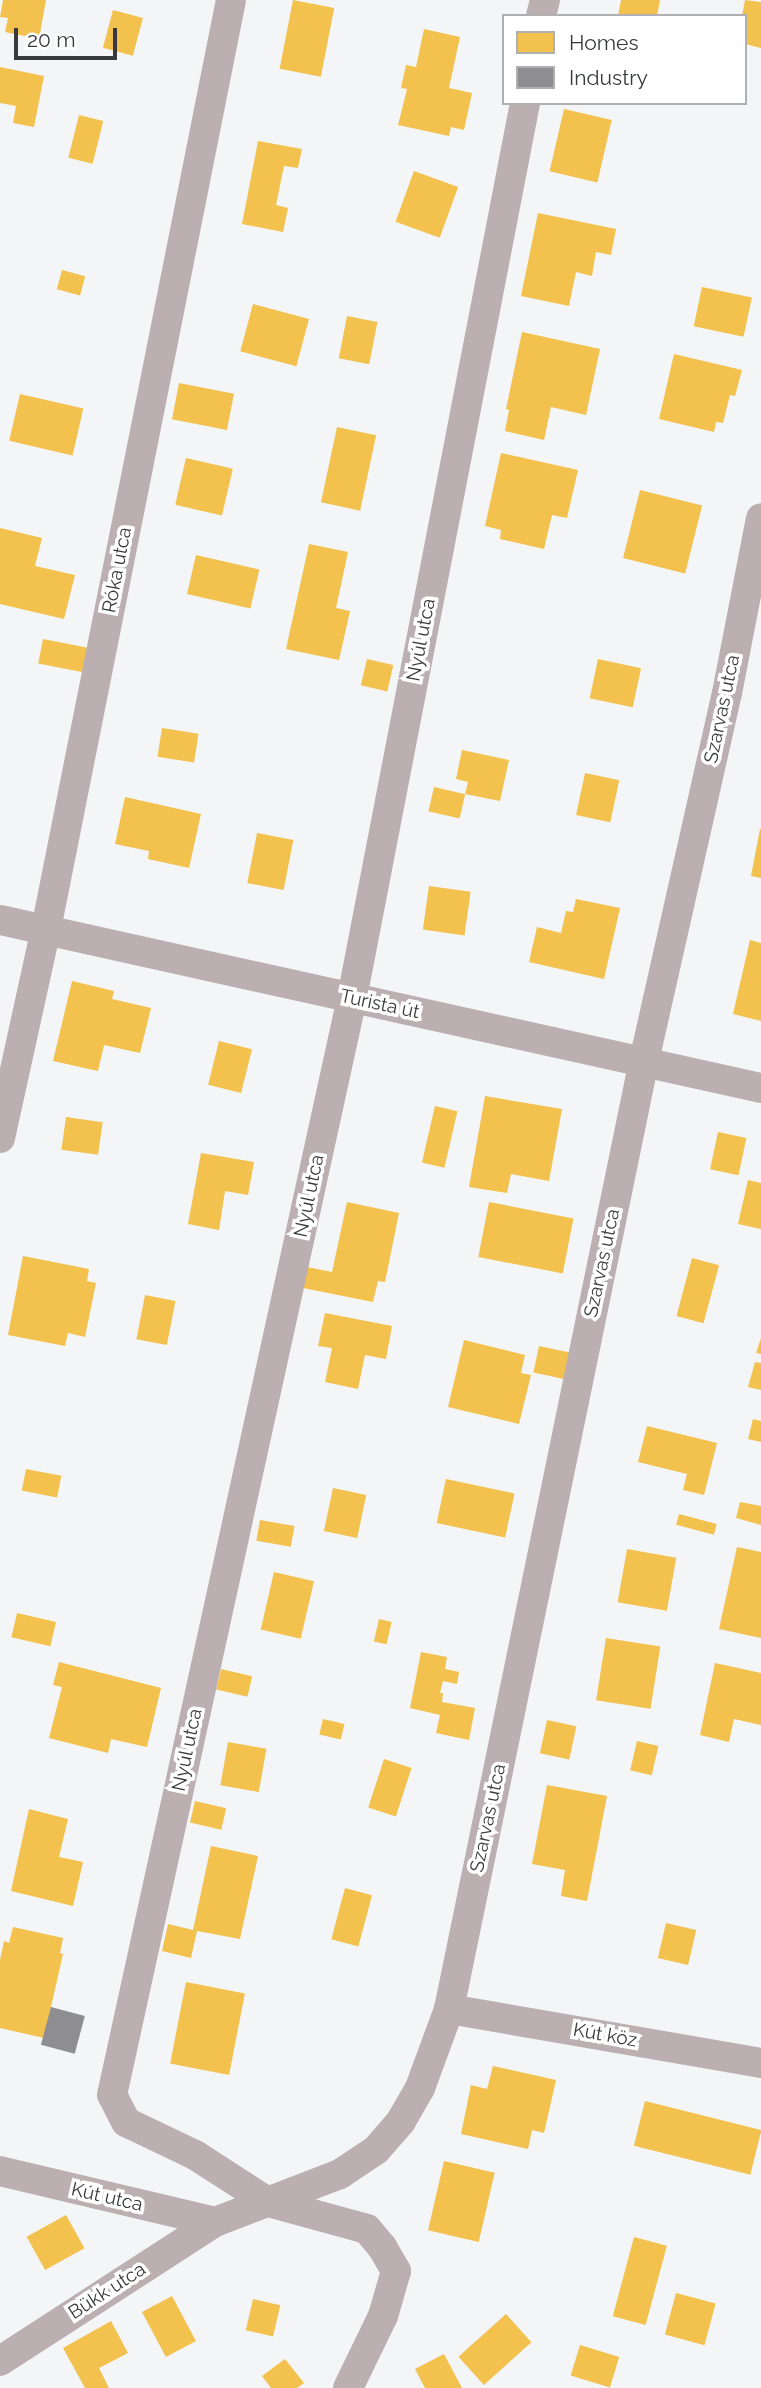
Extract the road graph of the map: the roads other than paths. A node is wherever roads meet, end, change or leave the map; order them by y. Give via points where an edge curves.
1 (231, 0) edge
2 (525, 105) edge
3 (761, 518) edge
4 (0, 920) edge
5 (46, 929) junction
6 (352, 998) junction
7 (644, 1061) junction
8 (761, 1088) edge
9 (0, 1138) edge
10 (449, 2009) junction
11 (761, 2063) edge
12 (0, 2171) edge
13 (268, 2202) junction
14 (215, 2222) junction
15 (0, 2361) edge
16 (348, 2388) edge

1 - 5 street, Róka utca
2 - 6 street, Nyúl utca
3 - 7 street, Szarvas utca via 727,693
4 - 5 street, Turista út
5 - 6 street, Turista út
5 - 9 street, Róka utca
6 - 7 street, Turista út
6 - 13 street, Nyúl utca via 112,2095 126,2122 195,2155
7 - 8 street, Turista út
7 - 10 street, Szarvas utca
10 - 11 street, Kút köz
10 - 13 street, Szarvas utca via 420,2088 401,2122 376,2150 340,2174
12 - 14 street, Kút utca
13 - 14 street, Bükk utca
13 - 16 street, Nyúl utca via 367,2229 396,2271 383,2316
14 - 15 street, Bükk utca

